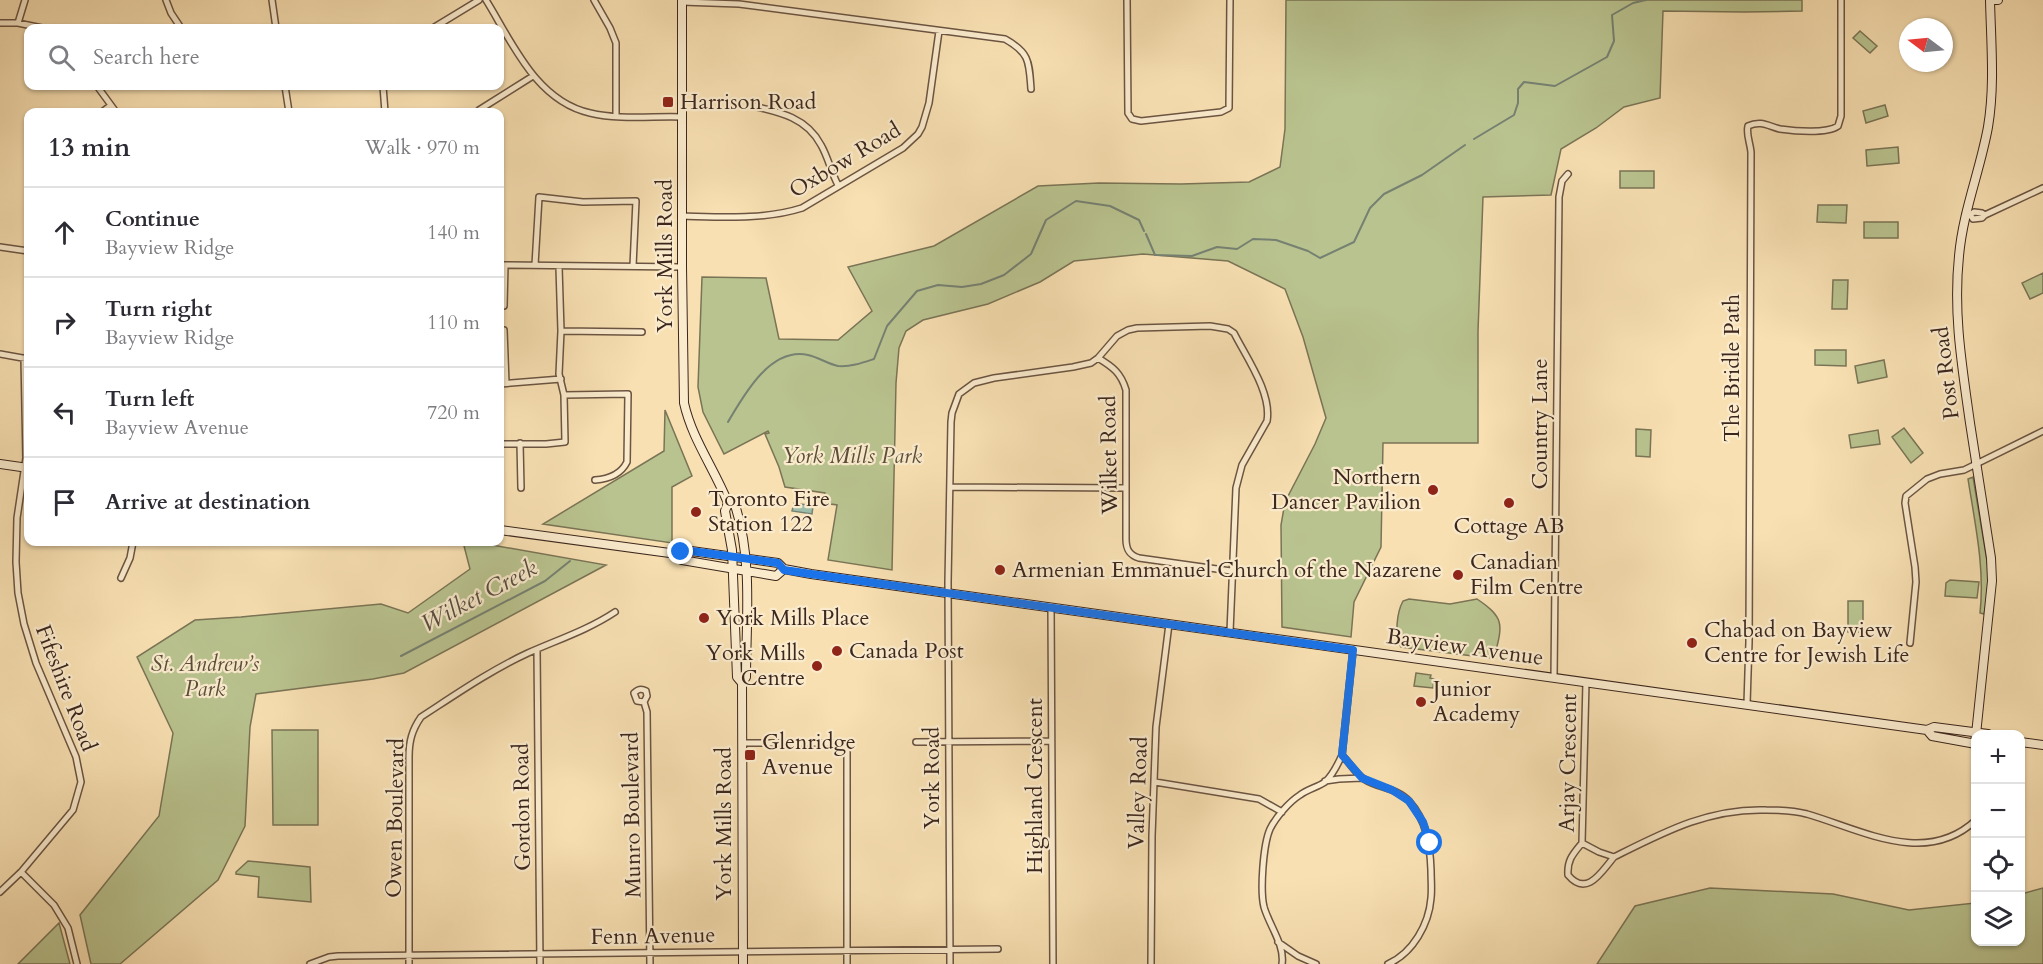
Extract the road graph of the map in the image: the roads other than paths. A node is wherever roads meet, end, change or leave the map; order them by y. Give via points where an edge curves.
1 (26, 0) edge
2 (166, 0) edge
3 (272, 0) edge
4 (479, 0) edge
5 (486, 0) edge
6 (594, 0) edge
7 (1127, 0) edge
8 (1230, 0) edge
9 (1841, 0) edge
10 (1990, 0) edge
11 (1998, 0) edge
12 (682, 1) edge
13 (0, 23) edge
14 (18, 23) junction
15 (24, 24) edge
16 (179, 24) edge
17 (275, 24) edge
18 (440, 24) edge
19 (501, 24) edge
20 (504, 29) edge
21 (939, 31) junction
22 (533, 76) junction
23 (1030, 89) dead end
24 (100, 90) edge
25 (286, 90) edge
26 (383, 90) edge
27 (110, 106) junction
28 (753, 106) dead end
29 (107, 108) edge
30 (112, 108) edge
31 (288, 108) edge
32 (385, 108) edge
33 (482, 108) edge
34 (616, 116) junction
35 (682, 117) junction
36 (1568, 174) dead end
37 (838, 185) junction
38 (2043, 188) edge
39 (1968, 215) junction
40 (682, 216) junction
41 (0, 247) edge
42 (24, 250) edge
43 (504, 265) edge
44 (535, 265) junction
45 (633, 266) junction
46 (559, 267) junction
47 (682, 267) junction
48 (561, 331) junction
49 (642, 332) dead end
50 (0, 354) edge
51 (24, 358) edge
52 (1098, 358) junction
53 (561, 379) junction
54 (504, 383) edge
55 (564, 395) junction
56 (2043, 431) edge
57 (520, 443) junction
58 (504, 444) edge
59 (1977, 463) junction
60 (0, 464) edge
61 (24, 468) edge
62 (595, 480) dead end
63 (24, 483) edge
64 (951, 487) junction
65 (521, 488) dead end
66 (1125, 488) junction
67 (728, 503) junction
68 (504, 531) edge
69 (132, 546) edge
70 (677, 554) junction
71 (732, 556) junction
72 (746, 558) junction
73 (733, 569) junction
74 (784, 570) junction
75 (747, 571) junction
76 (1231, 571) junction
77 (121, 579) dead end
78 (948, 593) junction
79 (1051, 608) junction
80 (615, 612) dead end
81 (1169, 624) junction
82 (1230, 632) junction
83 (1910, 643) dead end
84 (537, 650) junction
85 (1353, 650) junction
86 (1554, 678) junction
87 (1586, 682) junction
88 (742, 683) junction
89 (644, 702) dead end
90 (1747, 704) junction
91 (1927, 730) junction
92 (1976, 730) edge
93 (1971, 732) edge
94 (949, 741) junction
95 (1050, 741) junction
96 (742, 742) junction
97 (916, 742) dead end
98 (1971, 743) edge
99 (2025, 743) edge
100 (2043, 746) edge
101 (1342, 755) junction
102 (1362, 778) junction
103 (1155, 782) junction
104 (1325, 782) junction
105 (1282, 812) junction
106 (1971, 824) edge
107 (1582, 843) junction
108 (1614, 857) junction
109 (21, 872) junction
110 (0, 892) edge
111 (1278, 942) junction
112 (847, 949) junction
113 (998, 949) dead end
114 (742, 950) junction
115 (950, 950) junction
116 (650, 953) junction
117 (409, 955) junction
118 (540, 955) junction
119 (77, 964) edge
120 (310, 964) edge
121 (409, 964) edge
122 (540, 964) edge
123 (650, 964) edge
124 (743, 964) edge
125 (847, 964) edge
126 (950, 964) edge
127 (1053, 964) edge
128 (1151, 964) edge
129 (1282, 964) edge
130 (1316, 964) edge
131 (1388, 964) edge

1 - 14 street
2 - 16 street
3 - 17 street
4 - 18 street
5 - 19 street
6 - 34 street via 615,43
7 - 8 street via 1128,113 1132,119 1141,121 1229,108
9 - 90 street, The Bridle Path via 1838,126 1830,130 1795,130 1756,122 1748,126 1746,135 1751,152
10 - 11 main road
10 - 39 main road, Post Road via 1991,102
12 - 21 street via 739,4
12 - 35 main road, York Mills Road
13 - 14 street
14 - 15 street
20 - 22 street
21 - 23 street via 1005,39 1021,48 1029,61
21 - 37 street, Oxbow Road via 929,103 918,134 903,148
22 - 33 street
22 - 34 street via 576,109
24 - 27 street
25 - 31 street
26 - 32 street
27 - 29 street
27 - 30 street
28 - 37 street via 788,114 806,126 821,144
34 - 35 street
35 - 40 main road, York Mills Road
36 - 86 street, Country Lane via 1558,197
37 - 40 street, Oxbow Road via 802,208 786,213
38 - 39 street via 1982,218
39 - 59 main road, Post Road via 1959,254 1958,344
40 - 47 main road, York Mills Road
41 - 42 street
43 - 44 street
44 - 45 street via 539,197 583,202 636,201
44 - 46 street
45 - 46 street
45 - 47 street
46 - 48 street
47 - 67 main road, York Mills Road via 684,403 696,440
48 - 49 street
48 - 53 street
50 - 51 street
52 - 64 street, Wilket Road via 1073,367 993,378 962,391 952,413
52 - 66 street, Wilket Road via 1114,368 1126,390
52 - 76 street via 1117,336 1137,328 1210,326 1234,333 1265,395 1268,414 1238,476
53 - 54 street
53 - 55 street
55 - 57 street via 565,442
55 - 62 street via 628,394 627,462 614,476
56 - 59 street
57 - 58 street
57 - 65 street
59 - 83 street via 1927,479 1906,496 1916,574
59 - 92 main road, Post Road via 1992,582
60 - 61 main road
63 - 109 street, Fifeshire Road via 17,518 18,593 36,663 76,757 81,782 74,810
64 - 66 street
64 - 78 street, Wilket Road
66 - 76 street, Wilket Road via 1126,546 1132,556
67 - 71 main road, York Mills Road via 724,511
67 - 72 main road, York Mills Road via 735,505
68 - 70 main road, Bayview Avenue
69 - 77 street
70 - 71 main road, Bayview Avenue via 684,550
70 - 73 main road, Bayview Avenue via 682,560
71 - 72 main road, Bayview Avenue
71 - 73 main road, York Mills Road
72 - 74 main road, Bayview Avenue via 778,563
72 - 75 main road, York Mills Road
73 - 75 main road, Bayview Avenue
73 - 88 main road, York Mills Road via 737,677
74 - 75 main road, Bayview Avenue via 777,576
74 - 78 main road, Bayview Avenue
75 - 88 main road, York Mills Road via 746,677
76 - 82 street
78 - 79 main road, Bayview Avenue
78 - 94 street, York Road
79 - 81 main road, Bayview Avenue
79 - 95 street, Highland Crescent
80 - 84 street, Owen Boulevard
81 - 82 main road, Bayview Avenue
81 - 103 street, Valley Road via 1158,700
82 - 85 main road, Bayview Avenue
84 - 117 street, Owen Boulevard via 433,709 421,717 412,732
84 - 118 street, Gordon Road
85 - 86 main road, Bayview Avenue
85 - 101 street
86 - 87 main road, Bayview Avenue
87 - 90 main road, Bayview Avenue
87 - 107 street, Arjay Crescent
88 - 96 main road, York Mills Road
89 - 116 street, Munro Boulevard
90 - 91 main road, Bayview Avenue
91 - 93 main road, Bayview Avenue via 1934,727
91 - 98 main road, Bayview Avenue via 1932,736
94 - 95 street
94 - 97 street
94 - 115 street, York Road
95 - 127 street, Highland Crescent
96 - 112 street via 844,745
96 - 114 main road, York Mills Road
99 - 100 main road
101 - 102 street
101 - 104 street
102 - 104 street
102 - 131 street via 1409,801 1423,822 1430,843 1431,898 1426,919 1414,944
103 - 105 street via 1259,799
103 - 128 street, Valley Road
104 - 105 street via 1300,795
105 - 111 street via 1270,829 1263,855 1264,905
106 - 108 street, Arjay Crescent via 1936,841 1905,843 1869,836 1804,813 1717,813 1664,832
107 - 108 street, Arjay Crescent
107 - 108 street, Arjay Crescent via 1567,866 1568,875 1578,883 1597,879
109 - 110 street, Fifeshire Road
109 - 119 street via 54,905 68,928
111 - 129 street
111 - 130 street
112 - 114 street, Fenn Avenue
112 - 115 street, Fenn Avenue
112 - 125 street
113 - 115 street, Fenn Avenue
114 - 116 street, Fenn Avenue
114 - 124 main road, York Mills Road
115 - 126 street, York Road
116 - 118 street, Fenn Avenue
116 - 123 street, Munro Boulevard
117 - 118 street, Fenn Avenue
117 - 120 street, Fenn Avenue via 329,957
117 - 121 street, Owen Boulevard
118 - 122 street, Gordon Road

